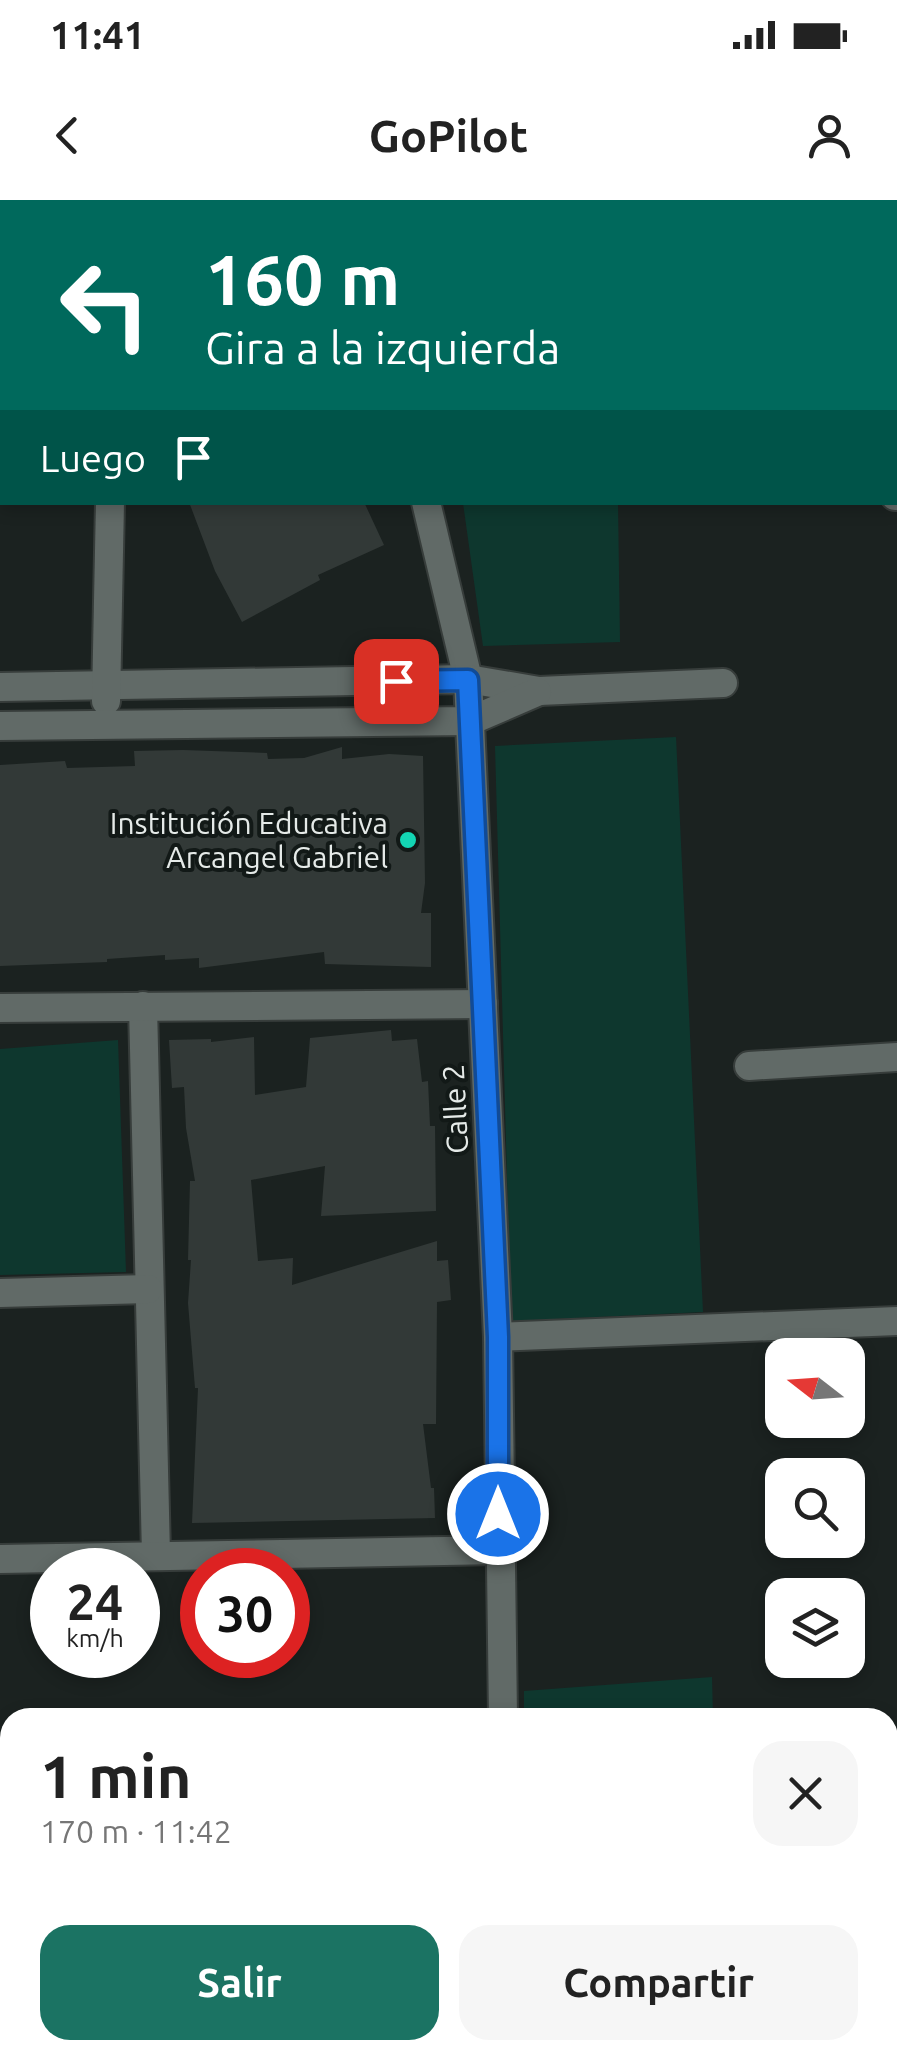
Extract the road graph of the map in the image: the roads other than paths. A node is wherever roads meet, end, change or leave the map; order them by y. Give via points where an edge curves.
1 (110, 505) edge
2 (427, 505) edge
3 (468, 680) junction
4 (723, 683) dead end
5 (106, 686) junction
6 (0, 687) edge
7 (539, 691) junction
8 (470, 721) junction
9 (106, 724) junction
10 (0, 726) edge
11 (483, 1004) junction
12 (143, 1006) junction
13 (0, 1008) edge
14 (897, 1057) edge
15 (749, 1066) dead end
16 (148, 1289) junction
17 (0, 1293) edge
18 (897, 1320) edge
19 (498, 1337) junction
20 (156, 1548) edge
21 (499, 1550) junction
22 (160, 1556) edge
23 (30, 1559) edge
24 (0, 1560) edge
25 (503, 1708) edge

1 - 5 street
2 - 3 street, Calle 2
3 - 5 street
3 - 7 street
3 - 8 street, Calle 2
4 - 7 street
5 - 6 street
5 - 9 street
7 - 8 street
8 - 9 street
8 - 11 street, Calle 2
9 - 10 street
11 - 12 street
11 - 19 street, Calle 2
12 - 13 street
12 - 16 street
14 - 15 street
16 - 17 street
16 - 20 street
18 - 19 street
19 - 21 street, Calle 2
21 - 22 street
21 - 25 street, Calle 2
23 - 24 street

